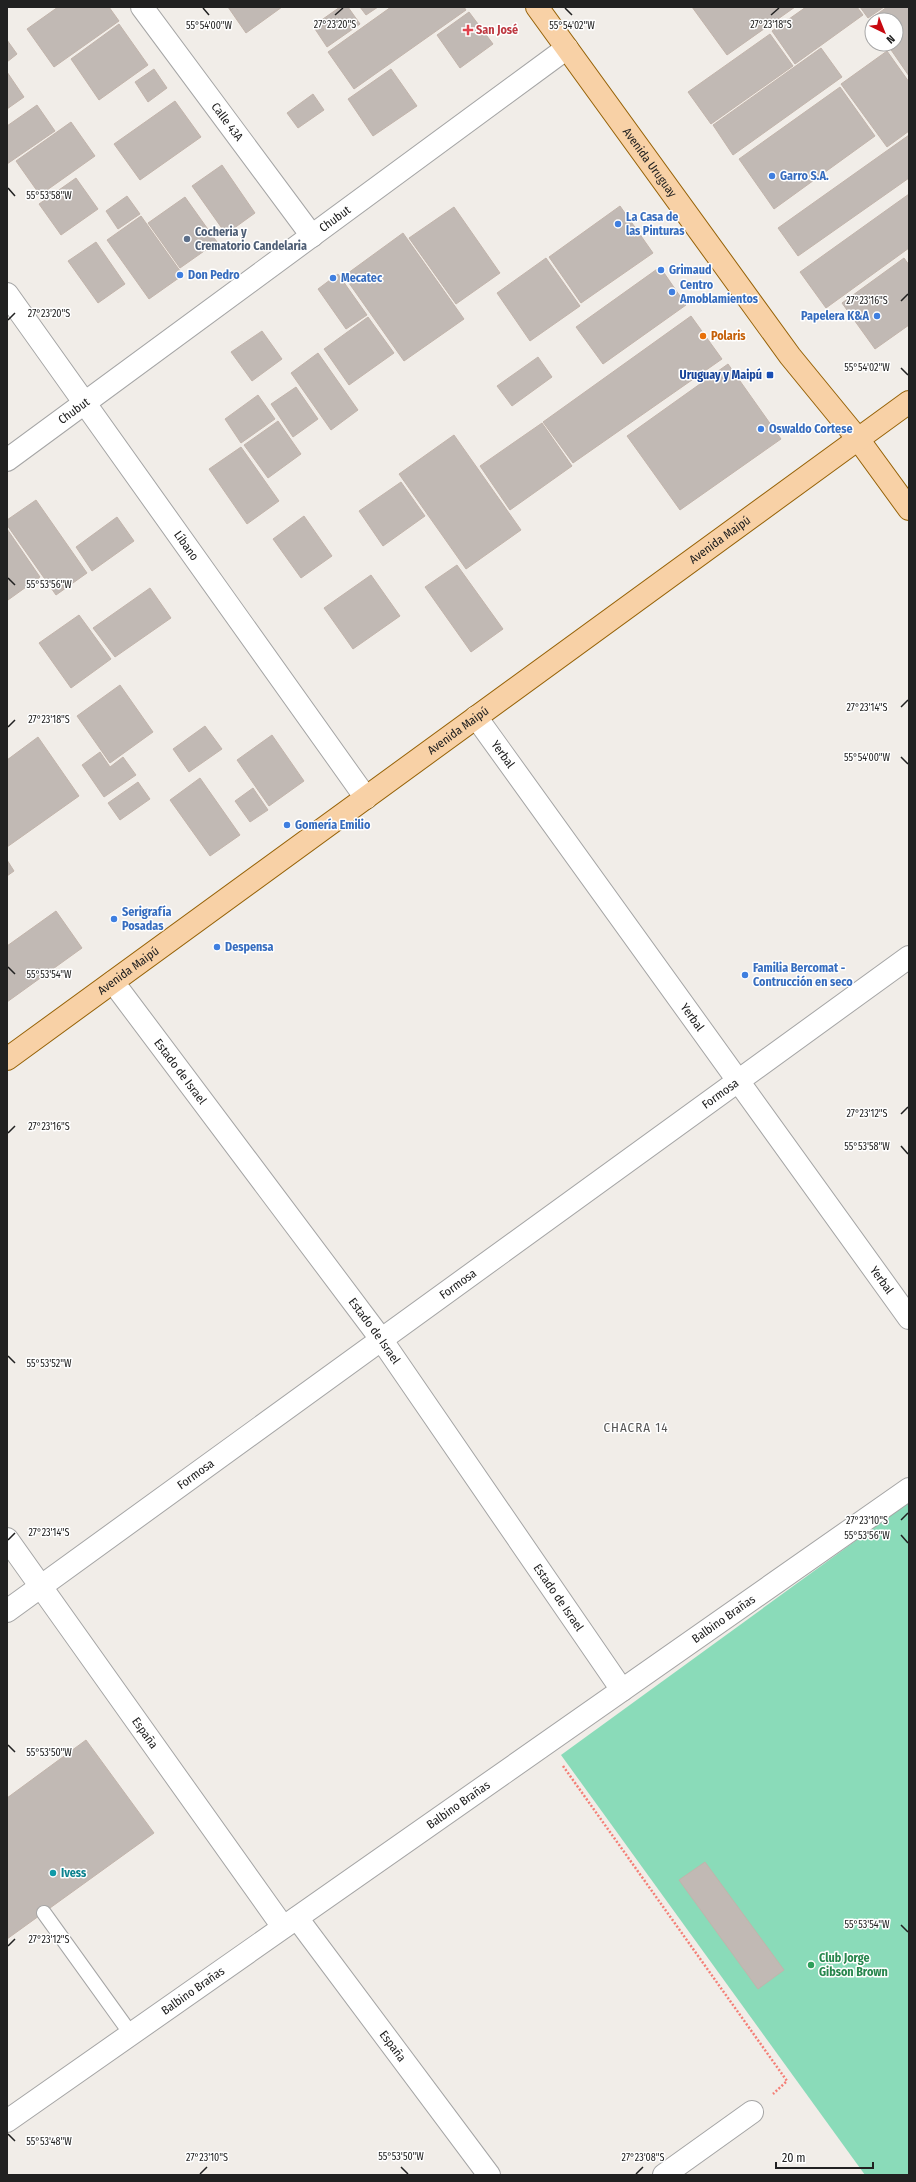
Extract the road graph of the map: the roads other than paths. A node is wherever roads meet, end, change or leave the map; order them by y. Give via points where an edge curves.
1 (142, 7) edge
2 (537, 7) edge
3 (567, 48) junction
4 (312, 236) junction
5 (7, 294) edge
6 (909, 402) edge
7 (85, 403) junction
8 (858, 439) junction
9 (7, 460) edge
10 (909, 509) edge
11 (476, 717) junction
12 (366, 798) junction
13 (909, 957) edge
14 (113, 982) junction
15 (7, 1059) edge
16 (738, 1080) junction
17 (909, 1318) edge
18 (381, 1339) junction
19 (909, 1489) edge
20 (7, 1539) edge
21 (41, 1586) junction
22 (7, 1611) edge
23 (622, 1690) junction
24 (44, 1913) dead end
25 (290, 1922) junction
26 (131, 2034) junction
27 (752, 2112) road end
28 (7, 2121) edge
29 (489, 2175) edge
30 (664, 2175) edge

1 - 4 street, Calle 43A
2 - 3 main road, Avenida Uruguay
3 - 4 street, Chubut
3 - 8 main road, Avenida Uruguay via 790,356
4 - 7 street, Chubut
5 - 7 street, Líbano
6 - 8 main road, Avenida Maipú
7 - 9 street, Chubut
7 - 12 street, Líbano
8 - 10 main road, Avenida Uruguay
8 - 11 main road, Avenida Maipú
11 - 12 main road, Avenida Maipú
11 - 16 street, Yerbal
12 - 14 main road, Avenida Maipú
13 - 16 street, Formosa
14 - 15 main road, Avenida Maipú
14 - 18 street, Estado de Israel
16 - 17 street, Yerbal
16 - 18 street, Formosa
18 - 21 street, Formosa
18 - 23 street, Estado de Israel
19 - 23 street, Balbino Brañas
20 - 21 street, España
21 - 22 street, Formosa
21 - 25 street, España
23 - 25 street, Balbino Brañas
24 - 26 lane
25 - 26 street, Balbino Brañas
25 - 29 street, España
26 - 28 street, Balbino Brañas
27 - 30 street

